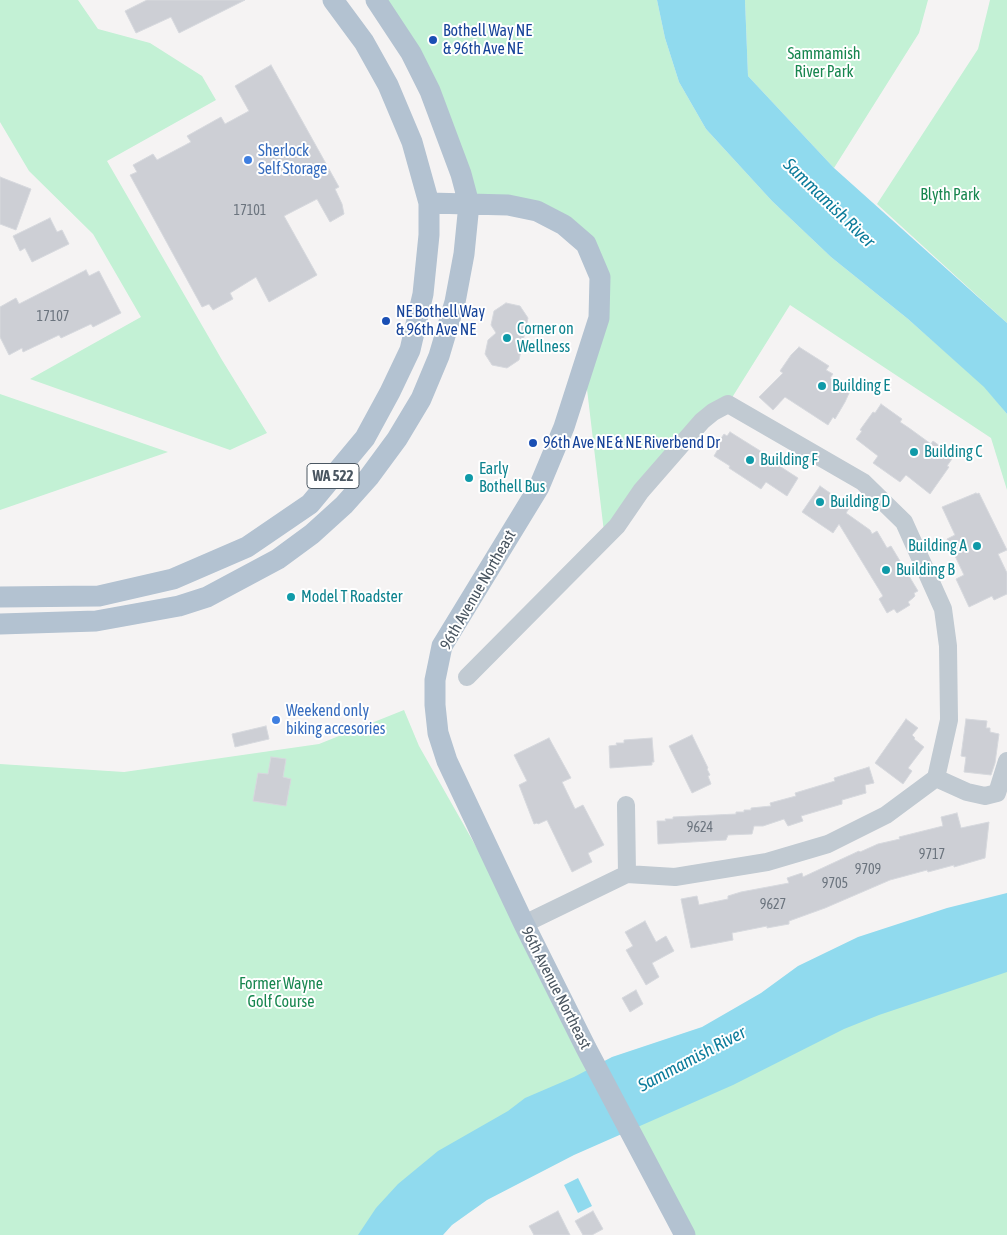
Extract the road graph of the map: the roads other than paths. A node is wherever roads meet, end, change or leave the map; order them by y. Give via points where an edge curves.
1 (332, 0) edge
2 (376, 0) edge
3 (429, 203) junction
4 (469, 204) junction
5 (0, 597) edge
6 (0, 624) edge
7 (466, 677) dead end
8 (1007, 761) edge
9 (936, 778) junction
10 (626, 805) dead end
11 (627, 874) junction
12 (524, 924) junction
13 (685, 1235) edge

1 - 3 main road, WA 522 via 364,42 388,85 412,142
2 - 4 main road, WA 522 via 412,53 430,91
3 - 4 main road, 96th Avenue Northeast
3 - 5 main road, WA 522 via 423,294 410,350 365,438 310,504 248,547 174,579 100,596
4 - 6 main road, WA 522 via 455,302 439,356 421,399 397,439 344,505 278,559 207,597 179,606 96,621
4 - 12 main road, 96th Avenue Northeast via 508,205 536,211 564,225 586,244 600,277 599,318 564,427 539,487 442,646 435,680 438,733 447,761
7 - 9 street via 616,526 702,421 728,404 863,482 904,522 943,609 948,646 950,720
8 - 9 street via 997,793 985,796
9 - 11 street via 886,815 828,844 767,862 675,877
10 - 11 street
11 - 12 street
12 - 13 main road, 96th Avenue Northeast

